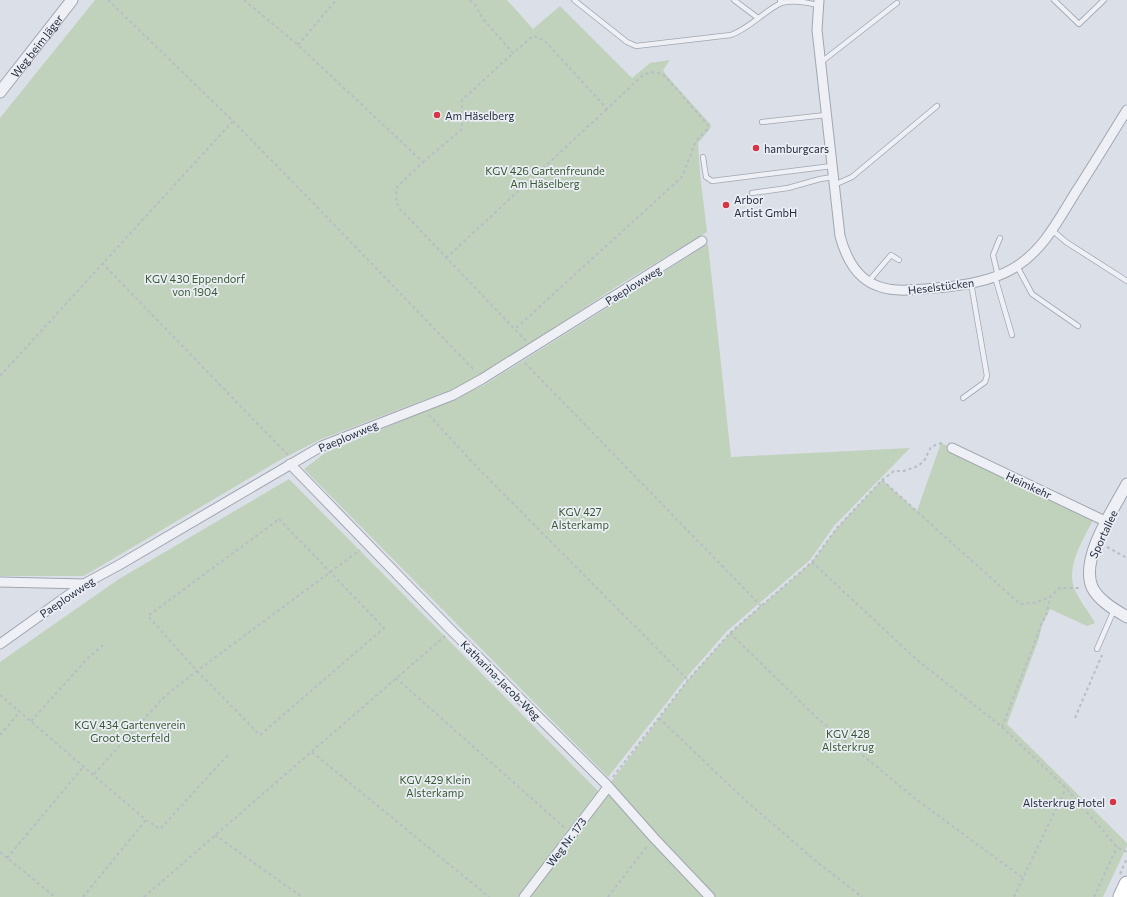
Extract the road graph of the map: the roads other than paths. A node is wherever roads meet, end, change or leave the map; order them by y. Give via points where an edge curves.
1 (72, 0) edge
2 (574, 0) edge
3 (734, 0) edge
4 (1054, 0) edge
5 (1104, 0) edge
6 (780, 1) edge
7 (819, 2) edge
8 (897, 3) dead end
9 (758, 18) junction
10 (820, 63) junction
11 (0, 92) edge
12 (937, 106) dead end
13 (1127, 110) edge
14 (826, 116) junction
15 (762, 122) dead end
16 (702, 157) dead end
17 (832, 166) junction
18 (834, 181) junction
19 (752, 193) dead end
20 (1052, 230) junction
21 (1000, 238) dead end
22 (702, 241) dead end
23 (899, 260) dead end
24 (1017, 266) junction
25 (997, 276) junction
26 (1127, 281) edge
27 (868, 282) junction
28 (970, 282) junction
29 (1078, 326) dead end
30 (1012, 335) dead end
31 (963, 398) dead end
32 (952, 448) road end
33 (292, 463) junction
34 (1127, 484) edge
35 (1107, 522) junction
36 (0, 582) edge
37 (84, 584) junction
38 (1115, 609) junction
39 (1127, 617) edge
40 (0, 644) edge
41 (1097, 649) dead end
42 (607, 786) junction
43 (1127, 884) edge
44 (524, 897) edge
45 (710, 897) edge
46 (1121, 897) edge

1 - 11 street, Weg beim Jäger
2 - 9 lane via 627,42 636,46 731,35 741,32
3 - 9 lane
4 - 5 lane via 1079,24
6 - 7 lane
6 - 9 lane
7 - 10 street, Heselstücken via 817,30
8 - 10 lane
10 - 14 street, Heselstücken
12 - 18 lane via 852,177
13 - 20 street, Heselstücken
14 - 15 lane
14 - 17 street, Heselstücken
16 - 17 lane via 706,177 712,181
17 - 18 street, Heselstücken
18 - 19 lane via 820,179 788,188
18 - 27 street, Heselstücken via 843,248 849,261
20 - 24 street, Heselstücken via 1033,254
20 - 26 lane via 1066,242
21 - 25 lane via 993,255
22 - 33 street, Paeplowweg via 482,379 453,394 322,446
23 - 27 lane via 891,255
24 - 25 street, Heselstücken
24 - 29 lane via 1032,294
25 - 28 street, Heselstücken
25 - 30 lane
27 - 28 street, Heselstücken via 881,288 899,291
28 - 31 lane via 987,376 985,382
32 - 35 street, Heimkehr
33 - 37 street, Paeplowweg
33 - 42 street, Katharina-Jacob-Weg via 452,631
34 - 35 street, Sportallee
35 - 38 street, Sportallee via 1089,564 1089,574 1093,587 1101,599
36 - 37 street
37 - 40 street, Paeplowweg
38 - 39 street, Sportallee
38 - 41 lane
42 - 44 street, Weg Nr. 173
42 - 45 street, Katharina-Jacob-Weg
43 - 46 main road

